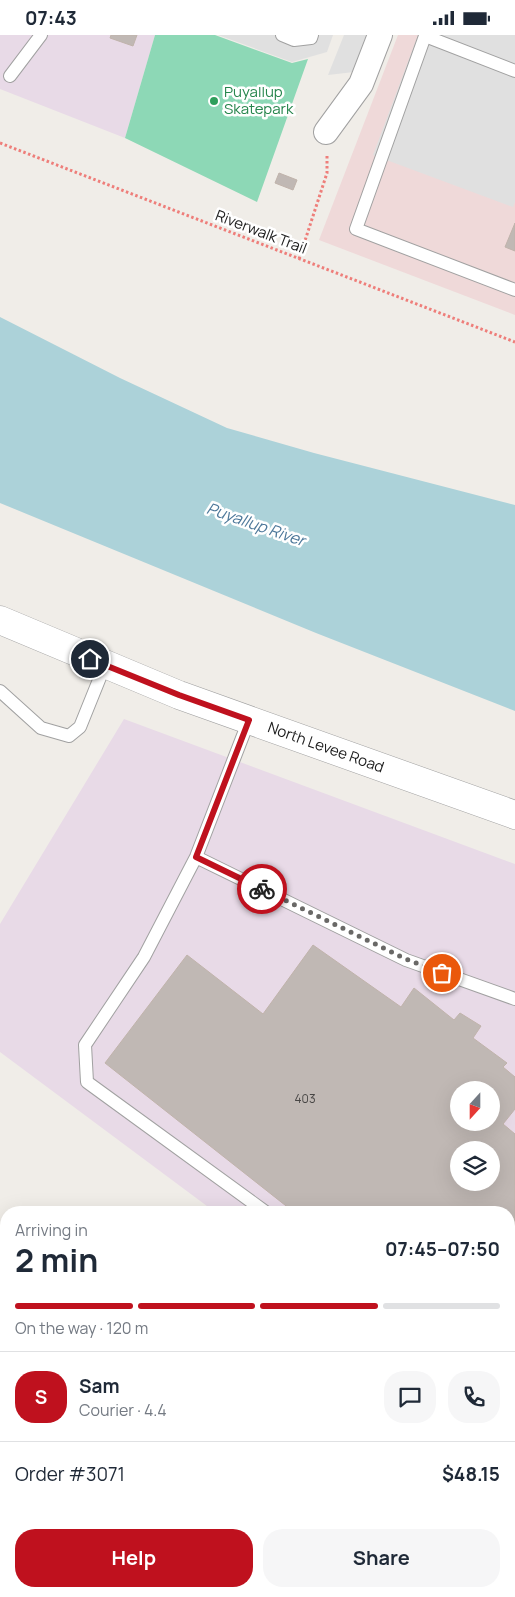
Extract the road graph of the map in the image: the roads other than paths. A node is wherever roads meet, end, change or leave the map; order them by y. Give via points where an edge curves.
1 (41, 35) edge
2 (282, 35) edge
3 (312, 35) edge
4 (380, 35) edge
5 (438, 38) edge
6 (515, 71) edge
7 (10, 76) dead end
8 (326, 132) road end
9 (515, 290) edge
10 (0, 620) edge
11 (105, 665) junction
12 (0, 691) edge
13 (249, 720) junction
14 (515, 815) edge
15 (196, 857) junction
16 (515, 999) edge
17 (257, 1206) edge

1 - 7 lane
2 - 3 lane via 294,40
4 - 8 street via 361,84
5 - 6 lane
5 - 9 lane via 425,36 356,229
10 - 11 street, North Levee Road
11 - 12 lane via 80,727 69,736 41,728
11 - 13 street, North Levee Road
13 - 14 street, North Levee Road
13 - 15 lane
15 - 16 lane via 406,959
15 - 17 lane via 144,957 86,1045 87,1082

